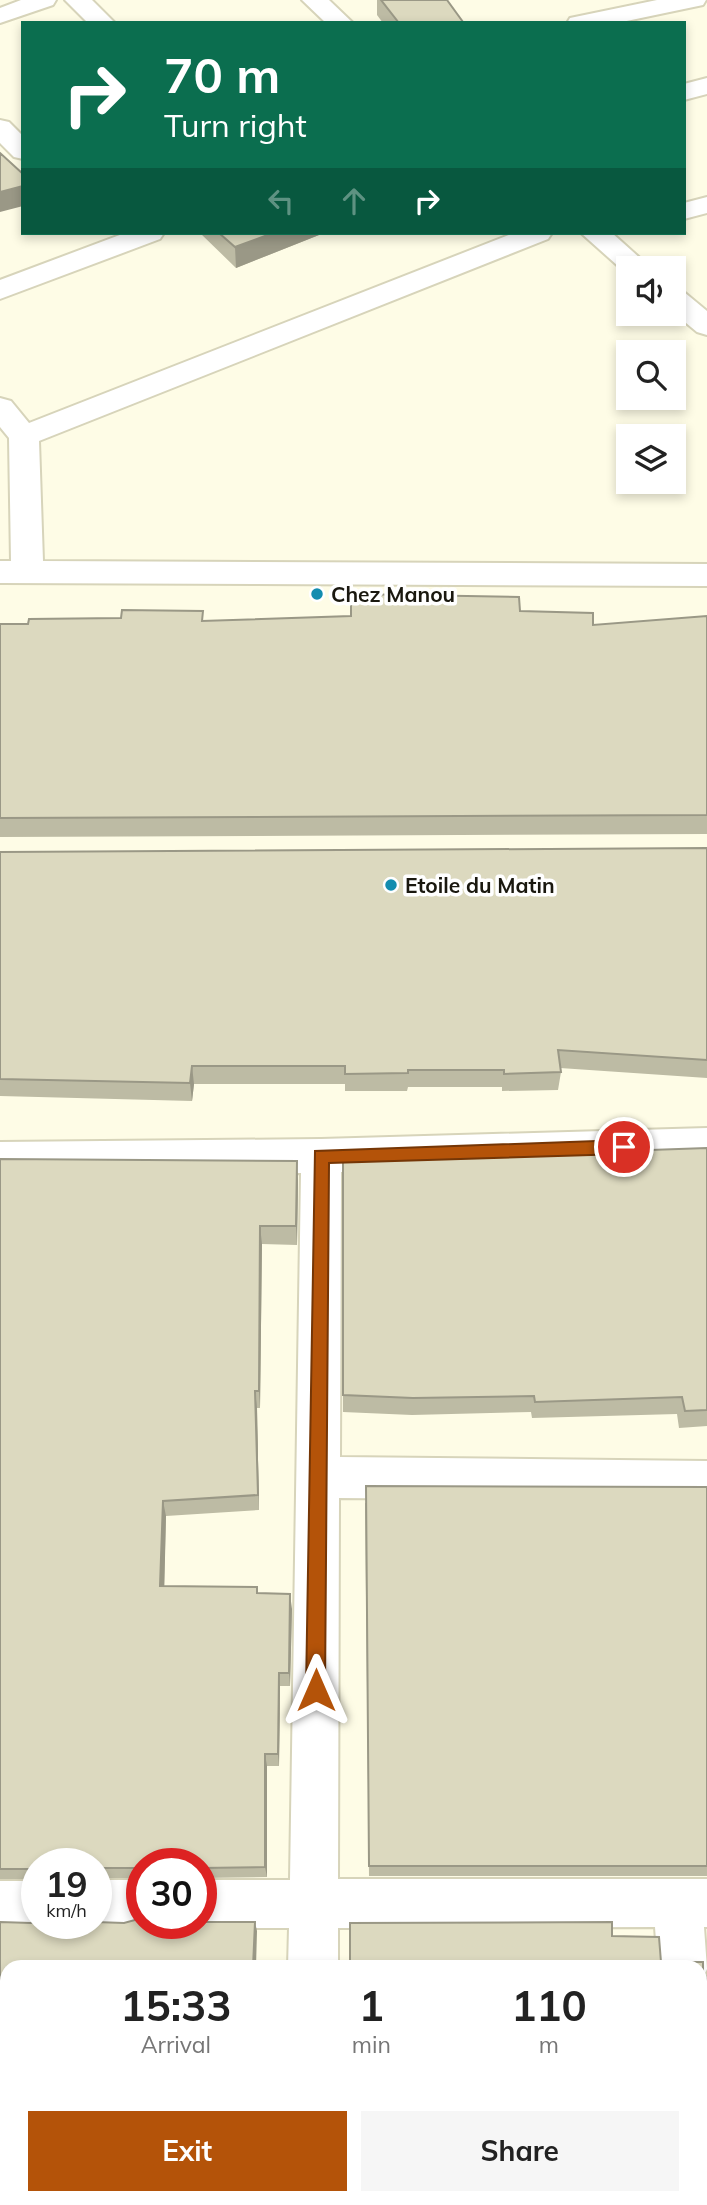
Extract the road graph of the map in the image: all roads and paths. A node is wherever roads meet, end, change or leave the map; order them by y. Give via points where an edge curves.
1 (44, 0) edge
2 (77, 0) edge
3 (314, 0) edge
4 (693, 0) edge
5 (0, 16) edge
6 (101, 21) edge
7 (339, 21) edge
8 (589, 21) edge
9 (707, 86) edge
10 (686, 91) edge
11 (0, 128) edge
12 (21, 149) edge
13 (707, 205) edge
14 (686, 210) edge
15 (137, 235) edge
16 (533, 235) edge
17 (600, 235) edge
18 (110, 239) edge
19 (624, 256) edge
20 (0, 290) edge
21 (686, 308) edge
22 (707, 326) edge
23 (0, 408) edge
24 (24, 436) junction
25 (14, 571) edge
26 (707, 575) edge
27 (707, 1144) edge
28 (321, 1156) junction
29 (0, 1159) edge
30 (318, 1477) junction
31 (707, 1481) edge
32 (692, 1903) edge
33 (217, 1904) edge
34 (313, 1904) junction
35 (0, 1905) edge
36 (21, 1905) edge
37 (313, 1960) edge
38 (684, 1960) edge

1 - 5 street
2 - 6 street
3 - 7 street
4 - 8 street
9 - 10 street
11 - 12 street
13 - 14 street
15 - 18 street
16 - 24 street
17 - 19 street
18 - 20 street
21 - 22 street
23 - 24 street
24 - 25 street
25 - 26 street
27 - 28 street
28 - 29 street
28 - 30 street
30 - 31 street
30 - 34 street
32 - 34 street
32 - 38 street
33 - 34 street
34 - 37 street
35 - 36 street

